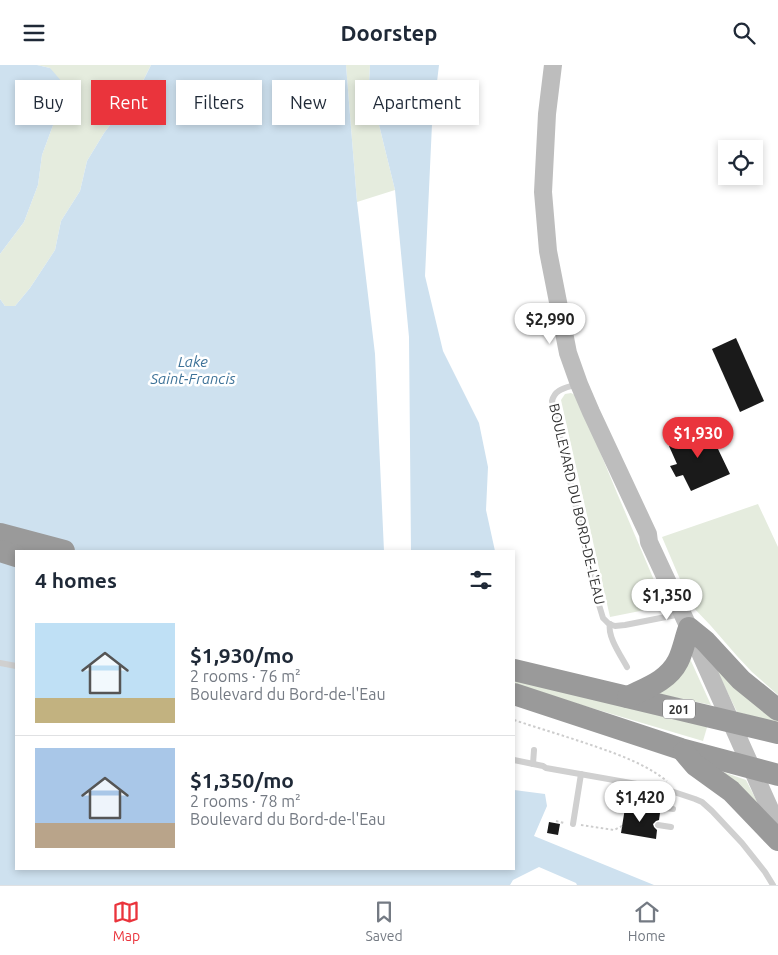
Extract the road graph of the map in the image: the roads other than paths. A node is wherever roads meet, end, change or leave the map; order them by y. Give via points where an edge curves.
1 (553, 65) edge
2 (579, 384) junction
3 (0, 534) edge
4 (60, 550) edge
5 (0, 551) edge
6 (15, 556) edge
7 (685, 621) junction
8 (610, 624) junction
9 (0, 663) edge
10 (15, 666) edge
11 (627, 667) dead end
12 (515, 669) edge
13 (515, 694) edge
14 (628, 697) junction
15 (778, 710) edge
16 (730, 721) junction
17 (778, 733) edge
18 (681, 749) junction
19 (534, 750) dead end
20 (515, 761) edge
21 (533, 764) junction
22 (752, 768) junction
23 (581, 774) junction
24 (778, 775) edge
25 (654, 806) dead end
26 (673, 809) dead end
27 (573, 824) road end
28 (658, 825) dead end
29 (671, 827) dead end
30 (778, 827) edge
31 (778, 840) edge
32 (773, 885) edge

1 - 2 street via 543,192 548,251 568,353
2 - 7 street
2 - 8 lane, BOULEVARD DU BORD-DE-L'EAU via 558,391 552,401 596,595 603,618
3 - 4 highway
5 - 6 highway
7 - 8 lane
7 - 14 highway via 678,661 669,674
7 - 15 highway via 741,680
7 - 16 street
8 - 11 lane, BOULEVARD DU BORD-DE-L'EAU via 610,634
9 - 10 lane
12 - 14 highway, 201
13 - 18 highway
14 - 16 highway, 201
16 - 17 highway, 201
16 - 22 street
18 - 22 highway
18 - 31 highway via 695,765 736,796
19 - 21 lane
20 - 21 lane
21 - 23 lane
22 - 24 highway
22 - 30 street
23 - 27 lane
23 - 32 lane via 671,790 702,802 748,850
25 - 26 lane
28 - 29 lane

